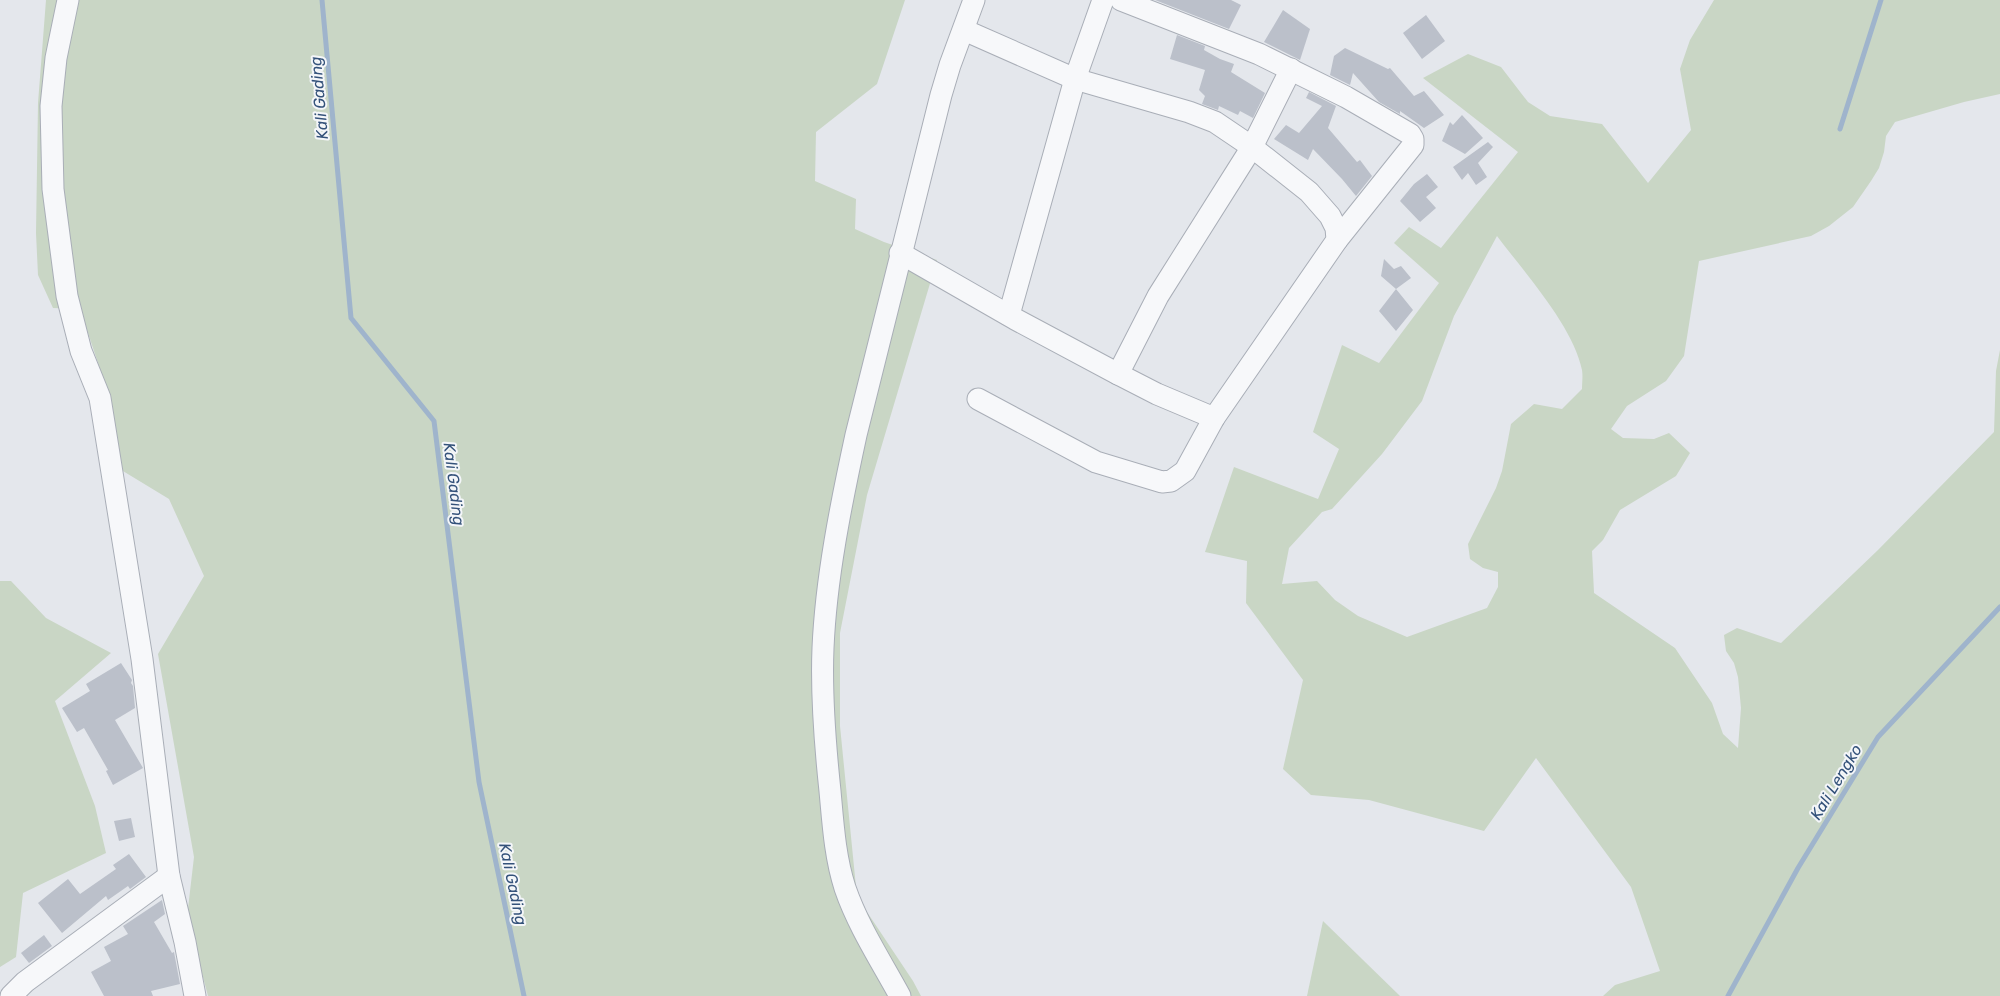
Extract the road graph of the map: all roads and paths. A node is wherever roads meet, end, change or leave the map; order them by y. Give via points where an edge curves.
1 (68, 0) edge
2 (974, 0) edge
3 (1103, 0) edge
4 (1121, 0) edge
5 (964, 30) junction
6 (1291, 69) junction
7 (1075, 79) junction
8 (1252, 147) junction
9 (1337, 240) junction
10 (900, 253) junction
11 (1009, 314) junction
12 (1118, 374) junction
13 (978, 400) dead end
14 (1214, 418) junction
15 (169, 876) junction
16 (11, 996) edge
17 (195, 996) edge
18 (900, 996) edge

1 - 15 street via 56,58 51,106 53,189 68,296 81,351 100,398 142,659
2 - 5 street
3 - 7 street
4 - 6 street
5 - 7 street
5 - 10 street via 941,95
6 - 8 street
6 - 9 street via 1346,97 1413,138 1413,146
7 - 8 street via 1189,112 1215,122
7 - 11 street
8 - 9 street via 1321,204 1336,228
8 - 12 street via 1158,296
9 - 14 street
10 - 11 street
10 - 18 street via 847,475 828,593 822,685 840,870 857,917
11 - 12 street
12 - 14 street
13 - 14 street via 1096,462 1162,482 1171,481 1185,471
15 - 16 street via 25,982
15 - 17 street

